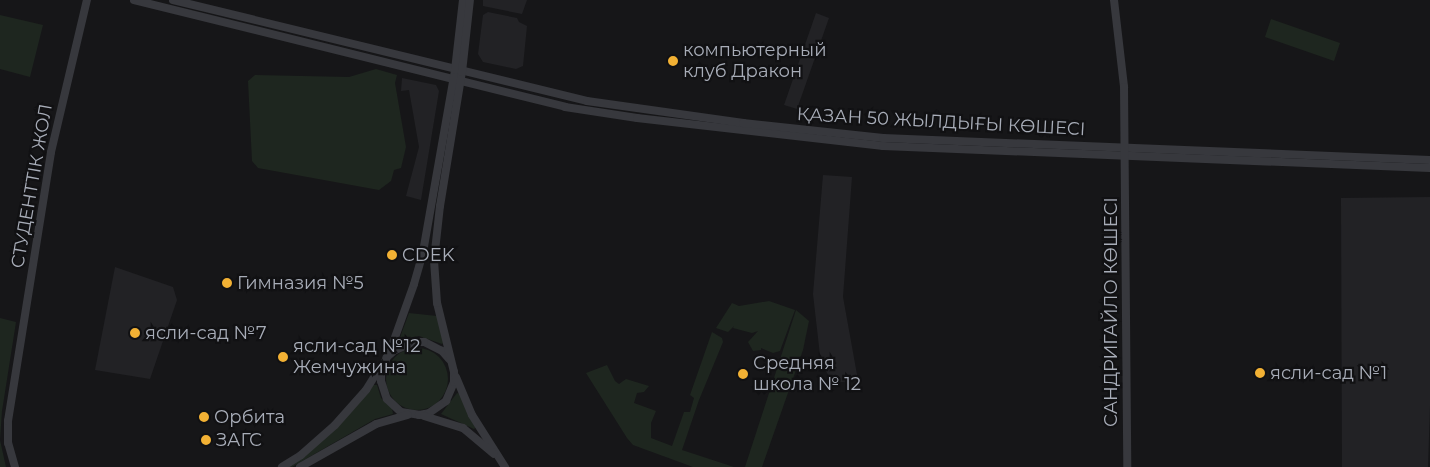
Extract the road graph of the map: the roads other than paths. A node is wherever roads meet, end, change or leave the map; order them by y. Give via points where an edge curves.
1 (87, 0) edge
2 (134, 0) edge
3 (173, 0) edge
4 (463, 0) edge
5 (470, 0) edge
6 (1114, 0) edge
7 (206, 8) junction
8 (204, 18) junction
9 (465, 26) junction
10 (304, 32) junction
11 (302, 42) junction
12 (458, 71) junction
13 (457, 80) junction
14 (638, 109) junction
15 (637, 118) junction
16 (450, 120) junction
17 (916, 139) junction
18 (1080, 146) junction
19 (1124, 147) junction
20 (915, 148) junction
21 (1079, 155) junction
22 (1124, 156) junction
23 (1197, 156) junction
24 (1430, 160) edge
25 (1430, 168) edge
26 (449, 359) junction
27 (386, 360) junction
28 (454, 372) junction
29 (410, 415) junction
30 (419, 415) junction
31 (504, 465) edge
32 (14, 467) edge
33 (282, 467) edge
34 (300, 467) edge
35 (1127, 467) edge

1 - 32 street, СТУДЕНТТІК ЖОЛ via 51,152 8,421 8,443
2 - 8 street
3 - 7 street
4 - 9 street
5 - 9 street
6 - 19 street via 1123,62
7 - 8 street
7 - 10 street
8 - 11 street
9 - 12 street
10 - 11 street
10 - 12 street, ҚАЗАН 50 ЖЫЛДЫҒЫ КӨШЕСІ
11 - 13 street, ҚАЗАН 50 ЖЫЛДЫҒЫ КӨШЕСІ
12 - 13 street
12 - 14 street, ҚАЗАН 50 ЖЫЛДЫҒЫ КӨШЕСІ via 587,102
13 - 15 street, ҚАЗАН 50 ЖЫЛДЫҒЫ КӨШЕСІ via 565,107
13 - 16 street
14 - 15 street
14 - 17 street, ҚАЗАН 50 ЖЫЛДЫҒЫ КӨШЕСІ via 840,134
15 - 20 street, ҚАЗАН 50 ЖЫЛДЫҒЫ КӨШЕСІ via 831,142
16 - 26 street via 434,260 437,304
16 - 27 street via 423,252 406,310
17 - 18 street, ҚАЗАН 50 ЖЫЛДЫҒЫ КӨШЕСІ
17 - 20 street
18 - 19 street, ҚАЗАН 50 ЖЫЛДЫҒЫ КӨШЕСІ
18 - 21 street
19 - 22 street, САНДРИГАЙЛО КӨШЕСІ
19 - 23 street, ҚАЗАН 50 ЖЫЛДЫҒЫ КӨШЕСІ
20 - 21 street, ҚАЗАН 50 ЖЫЛДЫҒЫ КӨШЕСІ
21 - 22 street, ҚАЗАН 50 ЖЫЛДЫҒЫ КӨШЕСІ
22 - 23 street, ҚАЗАН 50 ЖЫЛДЫҒЫ КӨШЕСІ
22 - 35 street, САНДРИГАЙЛО КӨШЕСІ
23 - 24 street, ҚАЗАН 50 ЖЫЛДЫҒЫ КӨШЕСІ
23 - 25 street, ҚАЗАН 50 ЖЫЛДЫҒЫ КӨШЕСІ
26 - 27 street via 434,345 419,342 404,344
26 - 28 street
27 - 29 street via 381,381 387,399
27 - 33 street via 366,390 335,425
28 - 30 street via 454,382 446,401 429,413
28 - 31 street via 472,415
29 - 30 street
29 - 34 street via 376,424
30 - 31 street via 463,428

